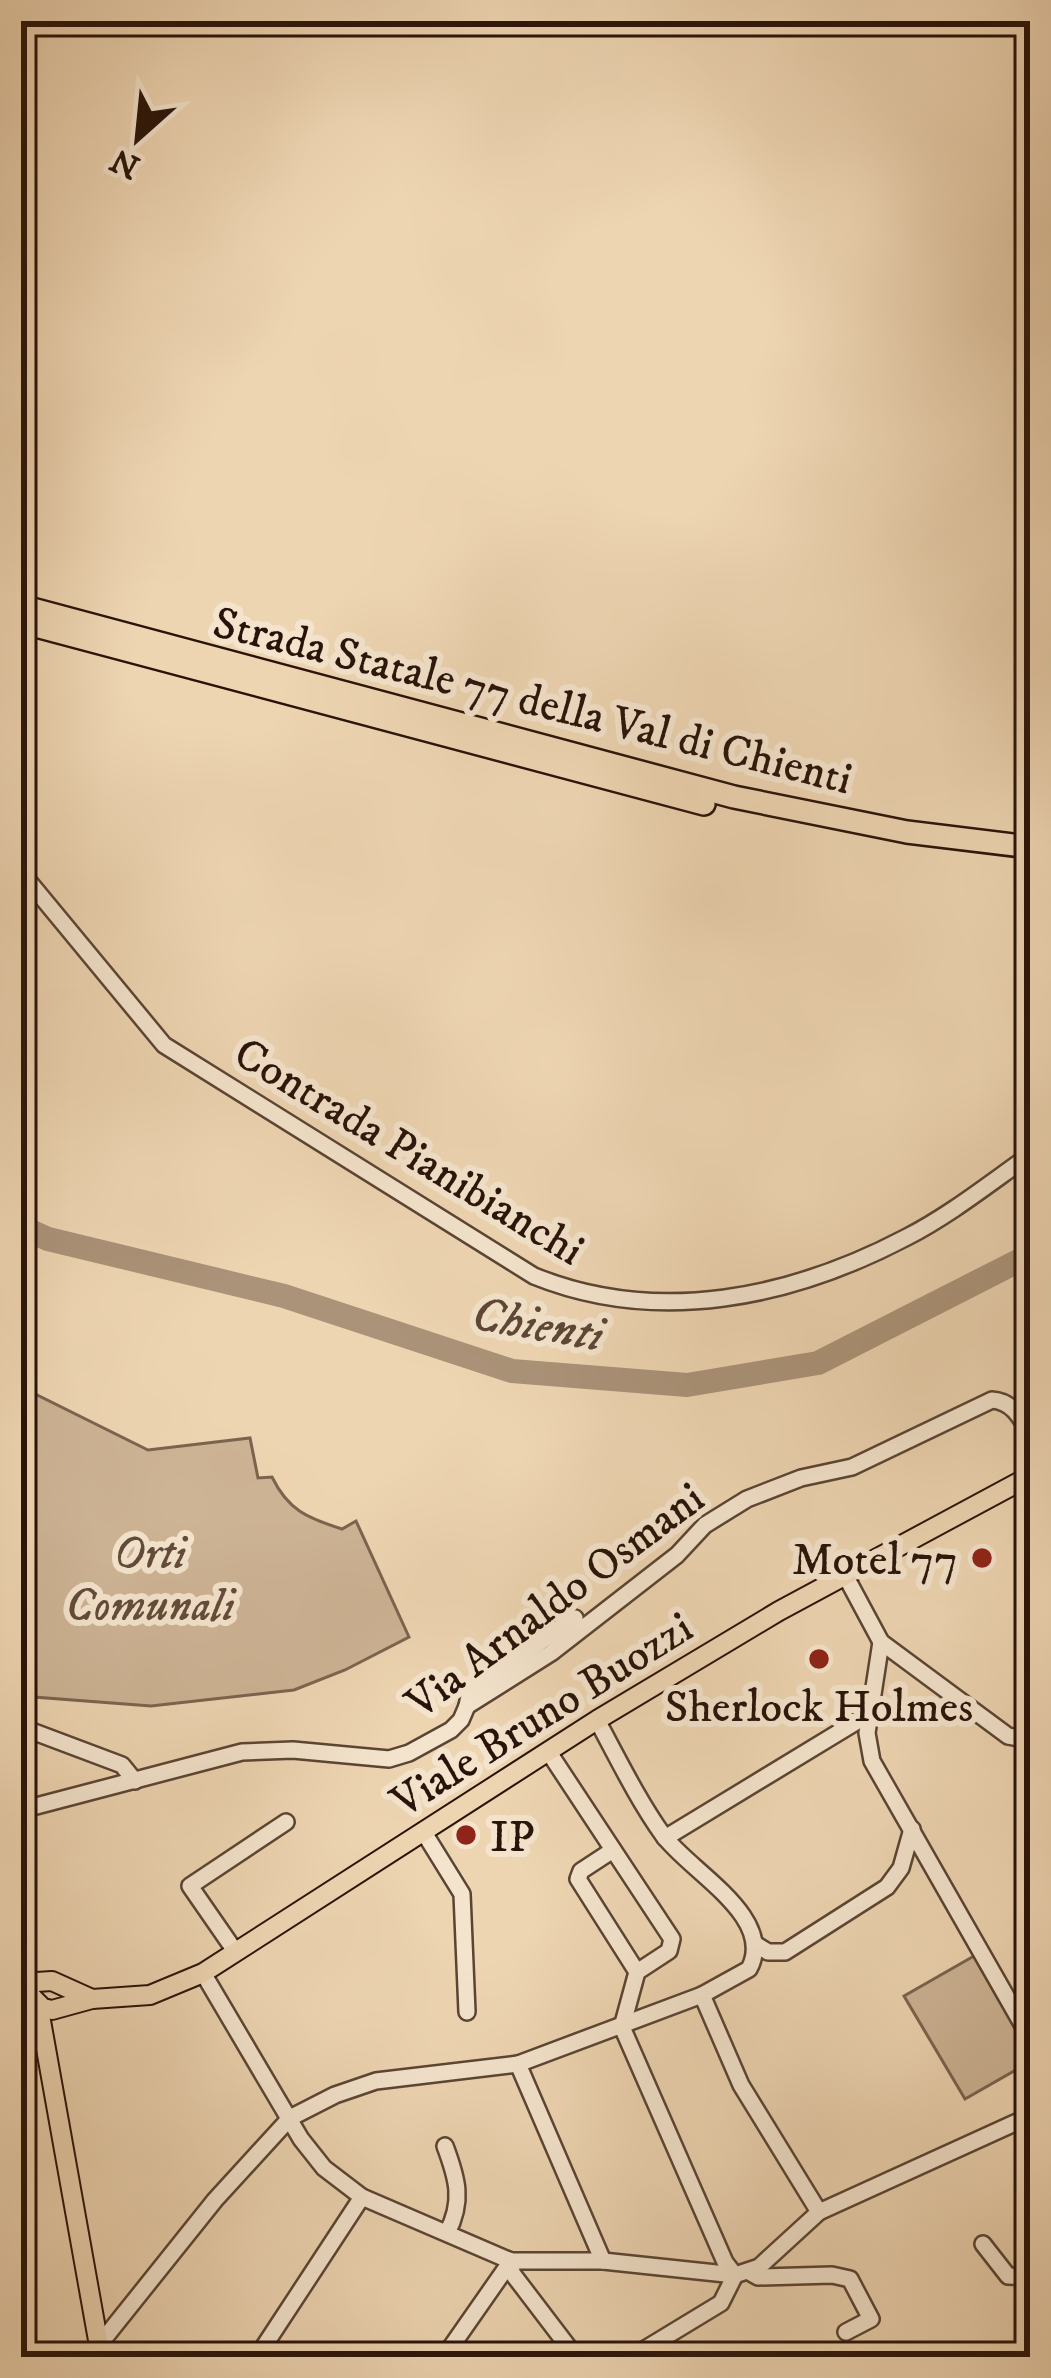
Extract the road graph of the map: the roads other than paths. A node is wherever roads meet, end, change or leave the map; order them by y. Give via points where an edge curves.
1 (21, 606) edge
2 (21, 622) edge
3 (549, 757) junction
4 (1030, 847) edge
5 (1030, 858) edge
6 (21, 872) edge
7 (1030, 1155) edge
8 (1030, 1434) edge
9 (1030, 1476) edge
10 (844, 1575) junction
11 (575, 1618) dead end
12 (881, 1642) junction
13 (467, 1706) junction
14 (869, 1714) junction
15 (597, 1720) junction
16 (21, 1727) edge
17 (1030, 1739) edge
18 (548, 1751) junction
19 (135, 1781) junction
20 (21, 1810) edge
21 (286, 1822) dead end
22 (912, 1829) junction
23 (423, 1831) junction
24 (665, 1838) junction
25 (613, 1850) junction
26 (755, 1944) junction
27 (236, 1952) junction
28 (638, 1972) junction
29 (203, 1973) junction
30 (41, 1995) edge
31 (702, 1995) junction
32 (467, 2012) dead end
33 (622, 2027) junction
34 (1030, 2038) edge
35 (518, 2064) junction
36 (1030, 2116) edge
37 (290, 2119) junction
38 (445, 2146) dead end
39 (362, 2197) junction
40 (819, 2212) junction
41 (447, 2234) junction
42 (982, 2244) dead end
43 (511, 2261) junction
44 (603, 2261) junction
45 (742, 2273) junction
46 (1030, 2277) edge
47 (846, 2332) dead end
48 (100, 2351) edge
49 (257, 2357) edge
50 (444, 2357) edge
51 (576, 2357) edge
52 (632, 2357) edge

1 - 3 highway, Strada Statale 77 della Val di Chienti
2 - 3 highway, Strada Statale 77 della Val di Chienti
3 - 4 highway, Strada Statale 77 della Val di Chienti via 819,816
3 - 5 highway, Strada Statale 77 della Val di Chienti via 815,829
6 - 7 street, Contrada Pianibianchi via 164,1045 534,1276 577,1294 632,1303 718,1301 787,1285 908,1237
8 - 13 street, Via Arnaldo Osmani via 1017,1412 992,1400 852,1466 747,1499 551,1653
9 - 10 main road, Viale Bruno Buozzi
10 - 12 street
10 - 15 main road, Viale Bruno Buozzi
11 - 13 street via 470,1691
12 - 14 street
12 - 17 street via 1008,1736
13 - 19 street, Via Arnaldo Osmani via 451,1730 389,1759 242,1752
14 - 22 street via 872,1761
14 - 24 street
15 - 18 main road, Viale Bruno Buozzi
15 - 24 street
16 - 19 street via 122,1765
18 - 23 main road, Viale Bruno Buozzi
18 - 25 street
19 - 20 street, Via Arnaldo Osmani
21 - 27 street via 190,1886
22 - 26 street via 901,1868 874,1898 785,1952
22 - 34 street
23 - 27 main road, Viale Bruno Buozzi
23 - 32 street via 462,1894
24 - 26 street via 742,1913
25 - 28 street via 672,1939
25 - 28 street via 578,1879
26 - 31 street via 749,1969
27 - 29 main road, Viale Bruno Buozzi
28 - 33 street
29 - 30 main road, Viale Bruno Buozzi via 150,1995
29 - 37 street
30 - 48 main road
31 - 33 street
31 - 40 street via 741,2085
33 - 35 street
33 - 45 street via 725,2262
35 - 37 street via 376,2081
35 - 44 street
36 - 40 street
37 - 39 street via 324,2168
37 - 48 street via 215,2200
38 - 41 street via 459,2183
39 - 41 street
39 - 49 street
40 - 45 street
41 - 43 street
42 - 46 street via 1008,2276
43 - 44 street
43 - 50 street
43 - 51 street
44 - 45 street
45 - 47 street via 850,2278 871,2319
45 - 52 street via 721,2303

